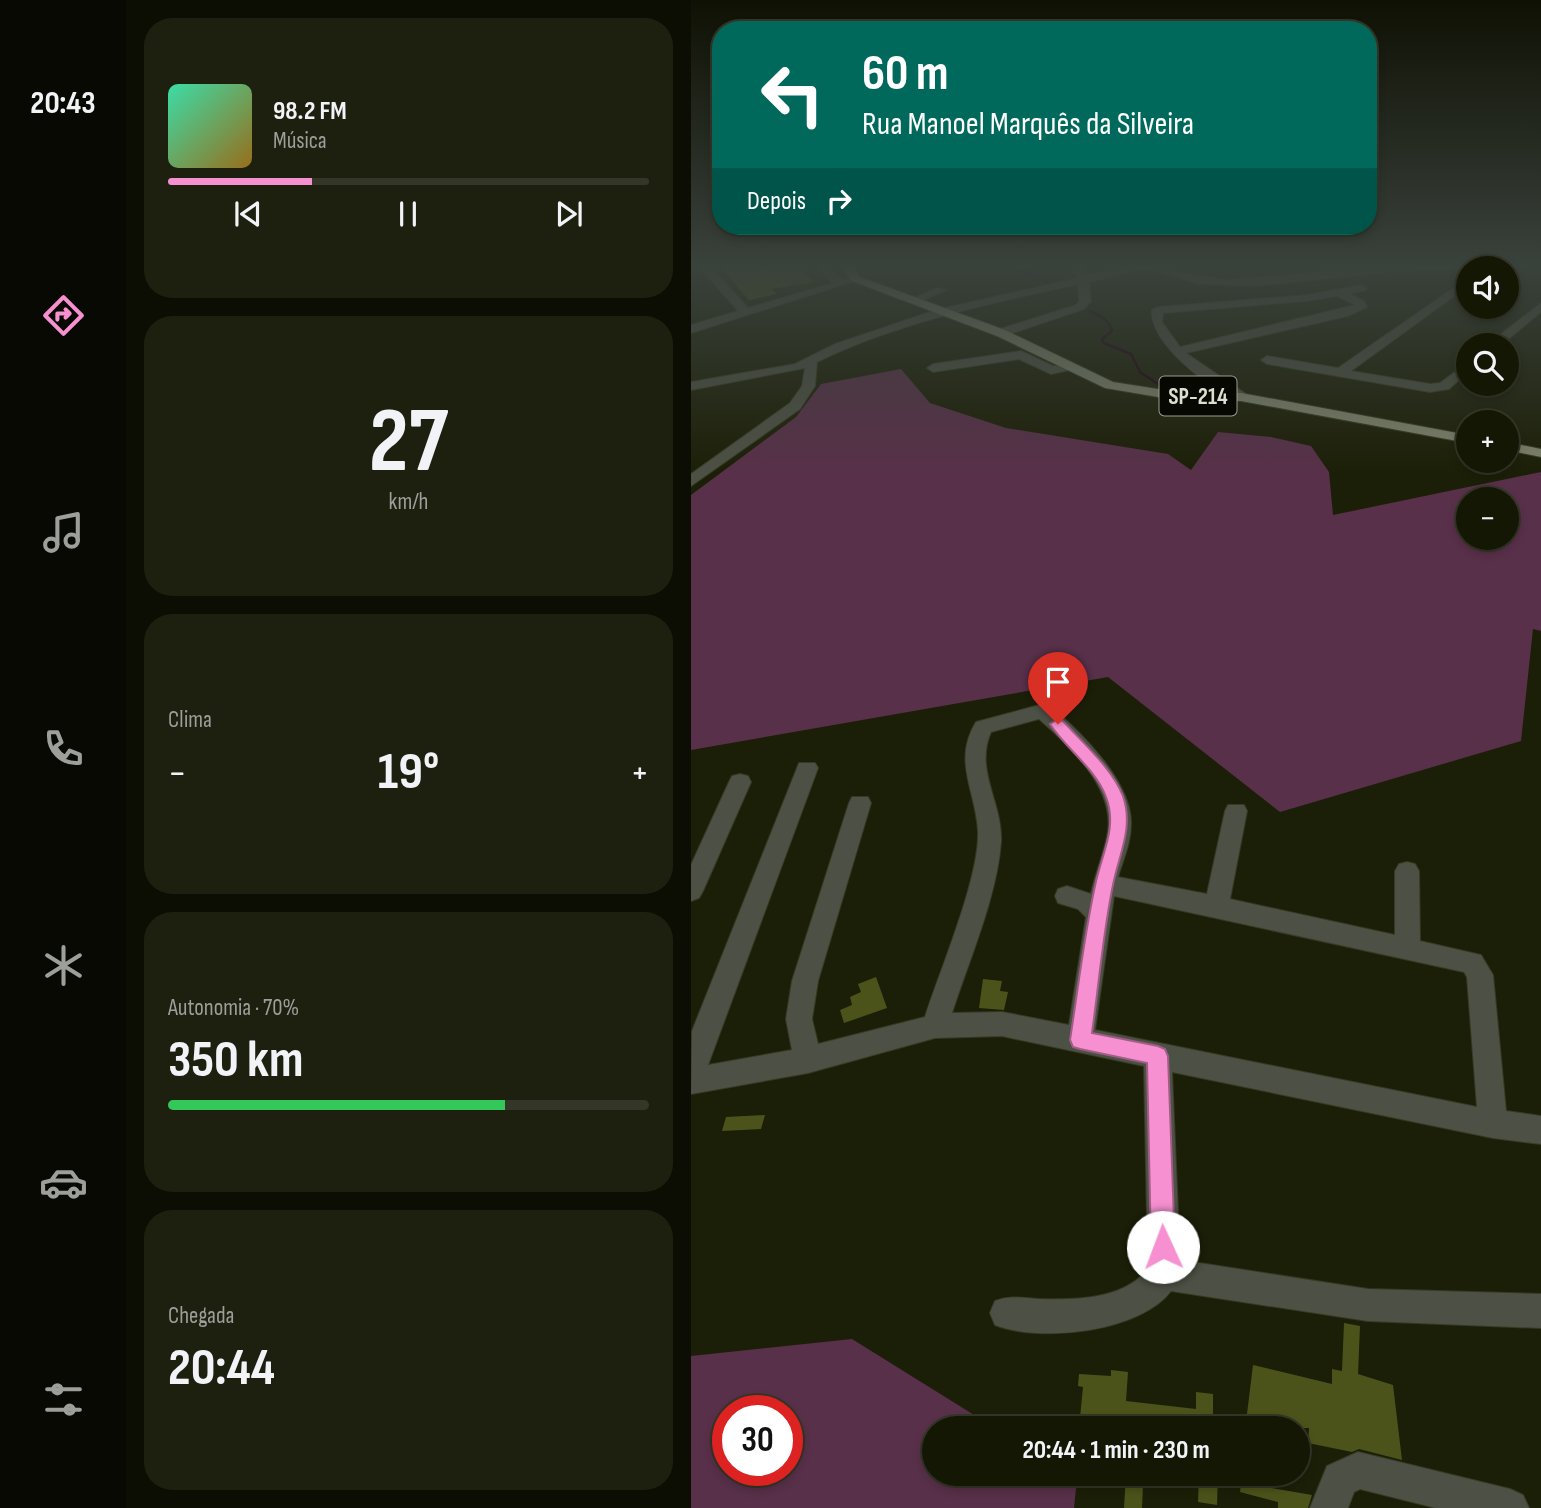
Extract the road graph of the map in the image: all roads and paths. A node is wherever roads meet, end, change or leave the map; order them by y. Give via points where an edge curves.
1 (871, 334) edge
2 (1004, 334) edge
3 (1162, 334) edge
4 (1247, 334) edge
5 (1394, 334) edge
6 (1177, 351) junction
7 (1267, 360) dead end
8 (811, 362) junction
9 (933, 368) dead end
10 (1073, 368) junction
11 (1341, 372) junction
12 (1456, 376) edge
13 (691, 386) edge
14 (1241, 397) junction
15 (1456, 437) edge
16 (1519, 448) edge
17 (1541, 450) edge
18 (691, 481) edge
19 (807, 768) dead end
20 (740, 782) dead end
21 (860, 803) dead end
22 (1236, 811) dead end
23 (1407, 871) dead end
24 (1104, 884) junction
25 (691, 891) edge
26 (1067, 896) dead end
27 (1217, 906) junction
28 (1099, 914) junction
29 (1407, 948) junction
30 (935, 1026) junction
31 (698, 1031) edge
32 (1080, 1040) junction
33 (1158, 1056) junction
34 (808, 1060) junction
35 (691, 1078) edge
36 (1493, 1124) junction
37 (1541, 1130) edge
38 (1164, 1274) junction
39 (1541, 1311) edge
40 (1007, 1313) dead end
41 (1329, 1508) edge
42 (1510, 1508) edge

1 - 8 street
2 - 10 main road, SP-214
3 - 6 street
4 - 6 street
5 - 11 street
6 - 14 street
7 - 11 street
8 - 13 street
8 - 18 street via 808,390 795,406
9 - 10 street via 1021,355 1051,370
10 - 14 main road, SP-214 via 1137,391
11 - 12 street via 1430,388 1444,386
14 - 15 main road, SP-214
16 - 17 main road
19 - 31 street
20 - 25 street
21 - 34 street via 805,981 798,1019
22 - 27 street
23 - 29 street
24 - 27 street
24 - 28 street
24 - 30 street via 1119,832 1119,814 1102,775 1043,711 983,727 972,757 990,831 988,853
26 - 28 street via 1086,902
27 - 29 street
28 - 32 street
29 - 36 street via 1461,959 1477,968
30 - 32 street via 1002,1024
30 - 34 street
31 - 35 street
32 - 33 street
33 - 36 street
33 - 38 street
34 - 35 street
36 - 37 street
38 - 39 street via 1368,1305
38 - 40 street via 1147,1294 1097,1313 1047,1317
41 - 42 street via 1340,1479 1358,1470

